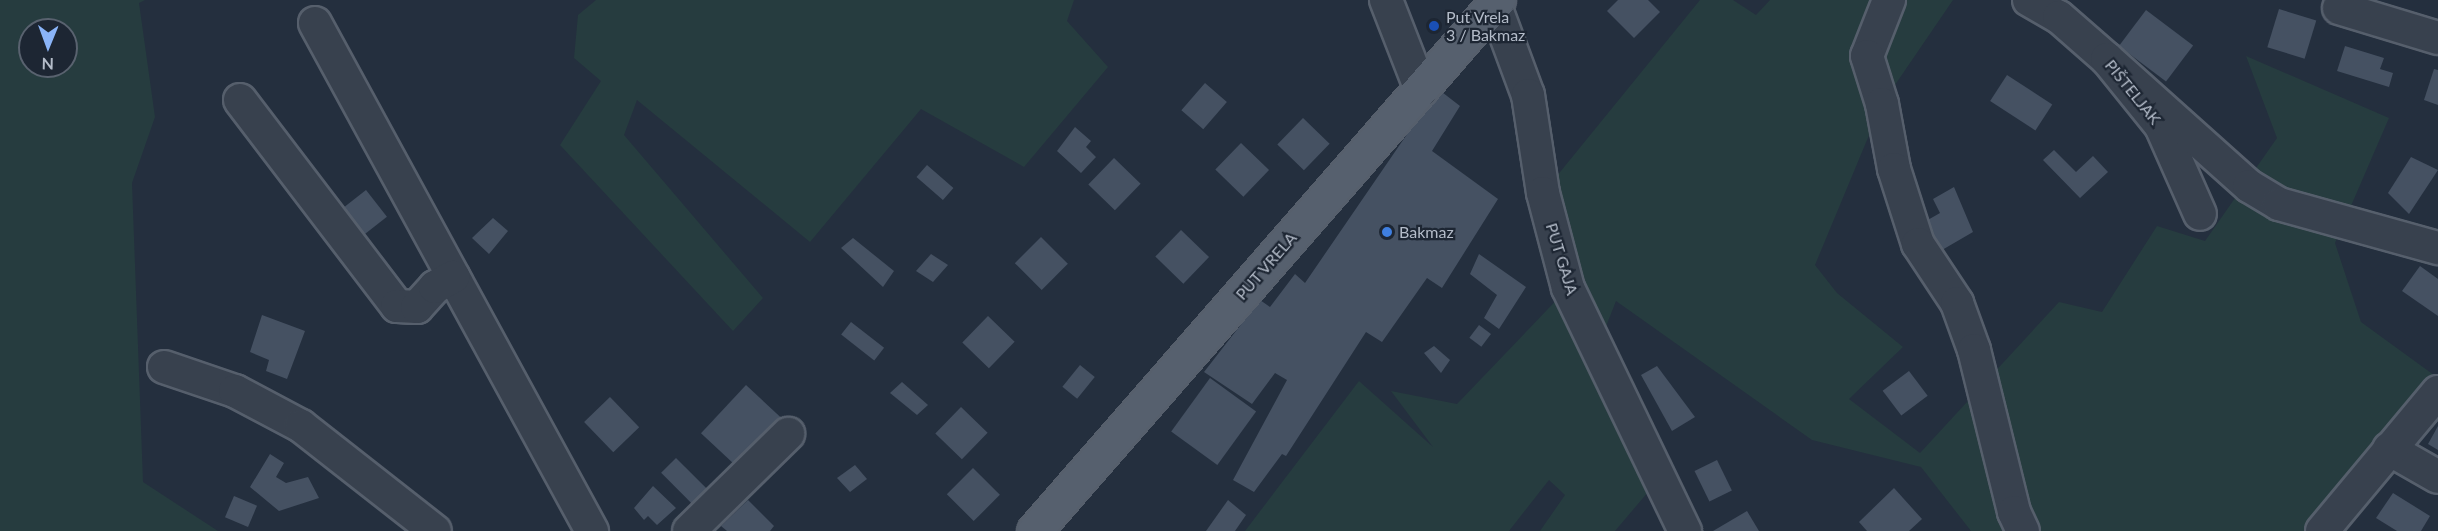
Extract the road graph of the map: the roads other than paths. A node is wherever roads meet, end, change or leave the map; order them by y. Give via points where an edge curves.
1 (1386, 0) edge
2 (1889, 0) edge
3 (2029, 0) edge
4 (1496, 3) edge
5 (2338, 8) dead end
6 (315, 23) dead end
7 (2438, 38) edge
8 (2107, 59) junction
9 (1421, 90) junction
10 (240, 100) dead end
11 (2200, 214) dead end
12 (2438, 248) edge
13 (453, 277) junction
14 (164, 367) dead end
15 (2438, 392) edge
16 (788, 434) dead end
17 (2389, 449) junction
18 (2438, 477) edge
19 (435, 531) edge
20 (592, 531) edge
21 (689, 531) edge
22 (1034, 531) edge
23 (1685, 531) edge
24 (2023, 531) edge
25 (2322, 531) edge

1 - 9 street
2 - 24 street via 1867,56 1882,105 1894,169 1918,244 1964,322 2014,512
3 - 8 street, PIŠTELJAK via 2059,17
4 - 9 main road, PUT VRELA
4 - 23 street, PUT GAJA via 1528,94 1543,193 1568,288
5 - 7 street
6 - 13 street
8 - 11 street, PIŠTELJAK via 2161,126
8 - 12 street via 2249,186 2279,204
9 - 22 main road, PUT VRELA
10 - 13 street via 397,306 417,307 435,287
13 - 20 street
14 - 19 street via 235,391 301,426
15 - 17 street
16 - 21 street
17 - 18 street
17 - 25 street

